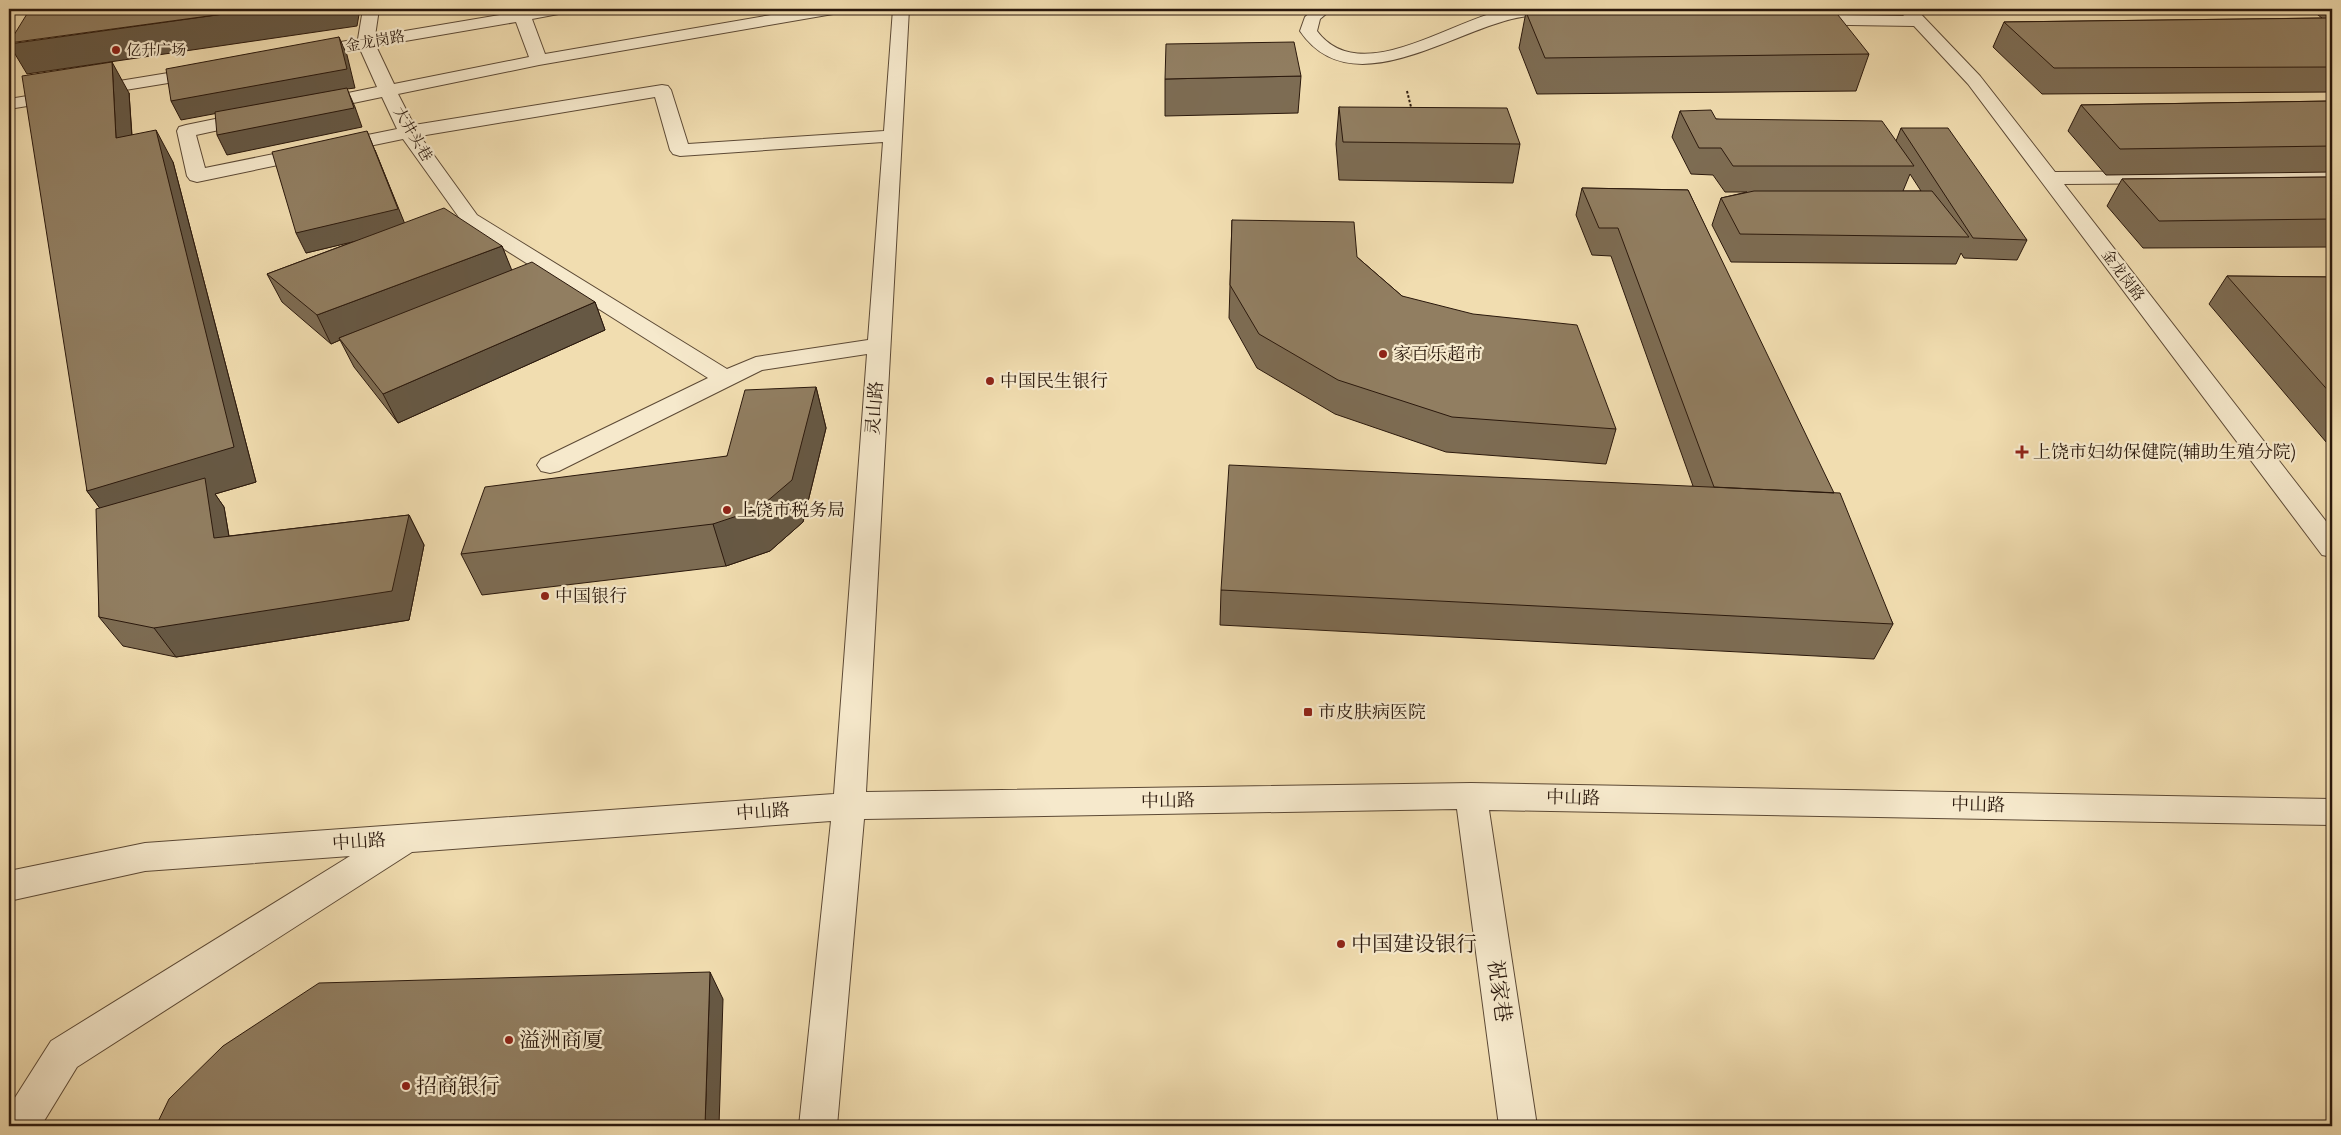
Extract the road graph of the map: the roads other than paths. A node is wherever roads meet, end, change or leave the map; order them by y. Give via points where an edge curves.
1 (371, 9) edge
2 (563, 9) edge
3 (833, 9) edge
4 (901, 9) edge
5 (1324, 9) edge
6 (1656, 9) edge
7 (1729, 9) edge
8 (1914, 15) edge
9 (522, 16) junction
10 (366, 42) junction
11 (287, 57) edge
12 (539, 60) junction
13 (219, 69) edge
14 (388, 91) junction
15 (9, 104) edge
16 (299, 109) edge
17 (271, 114) edge
18 (408, 132) junction
19 (893, 136) junction
20 (2332, 176) edge
21 (2049, 178) junction
22 (879, 345) junction
23 (726, 379) junction
24 (550, 465) dead end
25 (2332, 548) edge
26 (1471, 796) junction
27 (849, 806) junction
28 (2332, 812) edge
29 (406, 839) junction
30 (9, 886) edge
31 (19, 1126) edge
32 (818, 1126) edge
33 (1518, 1126) edge

1 - 10 street
2 - 9 street, 金龙岗路
3 - 12 street
4 - 19 street, 灵山路
5 - 6 street via 1313,17 1308,31 1317,44 1334,55 1370,59 1399,56 1526,11
7 - 8 street via 1785,19
8 - 21 street, 金龙岗路 via 1974,80
9 - 10 street, 金龙岗路
9 - 12 street
10 - 11 street, 金龙岗路
10 - 14 street, 大井头巷
12 - 14 street
13 - 15 street
14 - 16 street
14 - 18 street, 大井头巷
17 - 18 street via 186,130 198,176
18 - 19 street via 662,90 680,150
18 - 23 street, 大井头巷 via 470,219
19 - 22 street, 灵山路
20 - 21 street
21 - 25 street, 金龙岗路
22 - 23 street via 756,364
22 - 27 street, 灵山路
23 - 24 street
26 - 27 street, 中山路
26 - 28 street, 中山路
26 - 33 street, 祝家巷
27 - 29 street, 中山路
27 - 32 street, 灵山路
29 - 30 street, 中山路 via 145,857
29 - 31 street via 64,1054

